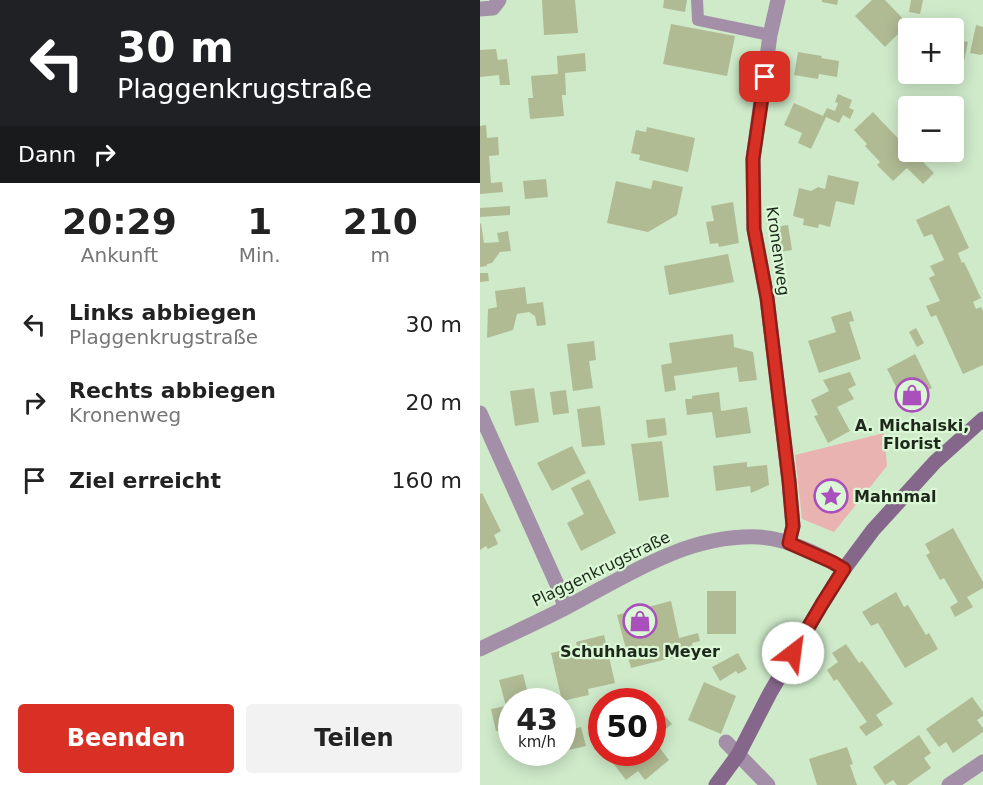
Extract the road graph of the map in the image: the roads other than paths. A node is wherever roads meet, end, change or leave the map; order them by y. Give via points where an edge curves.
1 (500, 0) edge
2 (697, 0) edge
3 (778, 0) edge
4 (480, 9) edge
5 (770, 35) junction
6 (480, 413) edge
7 (983, 419) edge
8 (789, 543) junction
9 (844, 569) junction
10 (565, 608) junction
11 (480, 649) edge
12 (726, 742) dead end
13 (738, 755) junction
14 (983, 762) edge
15 (716, 785) edge
16 (768, 785) edge
17 (949, 785) edge

1 - 4 street via 493,8
2 - 5 lane via 698,20
3 - 5 street, Kronenweg
5 - 8 street, Kronenweg via 753,159 754,229 767,298 789,481 793,526
6 - 10 street
7 - 9 main road via 912,485
8 - 9 street, Plaggenkrugstraße
8 - 10 street, Plaggenkrugstraße via 761,537 726,537 691,545
9 - 13 main road
10 - 11 street, Plaggenkrugstraße
12 - 13 street
13 - 15 main road
13 - 16 street
14 - 17 street

